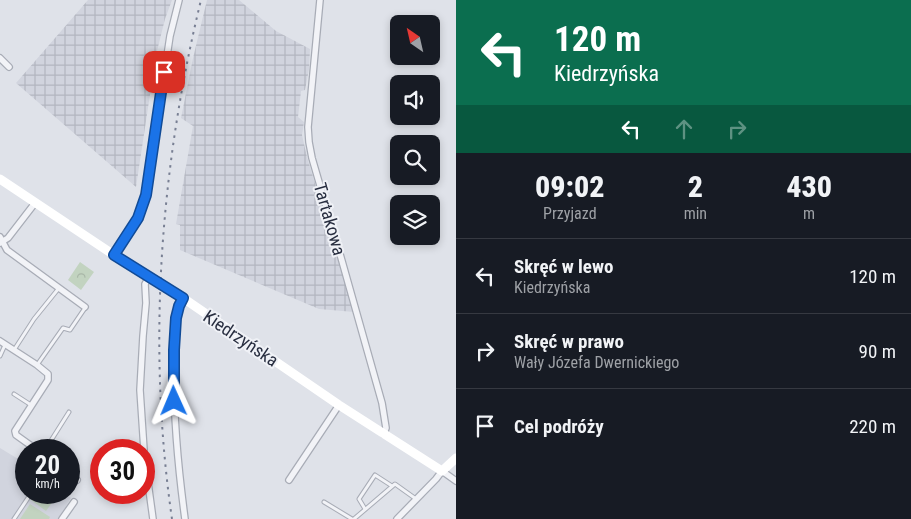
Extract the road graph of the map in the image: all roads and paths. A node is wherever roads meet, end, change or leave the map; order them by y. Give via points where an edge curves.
1 (180, 0) edge
2 (320, 0) edge
3 (0, 58) edge
4 (9, 67) dead end
5 (0, 180) edge
6 (35, 203) junction
7 (1, 240) edge
8 (114, 255) junction
9 (149, 277) junction
10 (59, 288) junction
11 (183, 298) junction
12 (85, 307) joint
13 (2, 343) edge
14 (14, 350) junction
15 (0, 356) edge
16 (37, 365) junction
17 (14, 394) dead end
18 (339, 404) junction
19 (32, 405) junction
20 (69, 412) dead end
21 (384, 434) junction
22 (22, 439) edge
23 (52, 439) edge
24 (143, 439) edge
25 (456, 458) edge
26 (442, 471) junction
27 (289, 480) dead end
28 (456, 481) edge
29 (392, 486) junction
30 (416, 500) junction
31 (324, 502) dead end
32 (24, 504) edge
33 (73, 504) edge
34 (151, 504) edge
35 (365, 510) junction
36 (14, 519) edge
37 (62, 519) edge
38 (153, 519) edge
39 (185, 519) edge
40 (353, 519) edge
41 (398, 519) edge

1 - 8 street via 170,36 146,195 138,218
2 - 21 street, Tartakowa via 309,142 382,403
3 - 4 street
5 - 6 street, Kiedrzyńska
6 - 7 street via 8,238
6 - 8 street, Kiedrzyńska
7 - 10 street via 7,250
8 - 9 street, Kiedrzyńska
9 - 11 street, Kiedrzyńska
9 - 24 street via 145,284 140,390
10 - 12 street
10 - 14 lane
11 - 18 street, Kiedrzyńska
11 - 39 street via 176,318 174,384 177,452
12 - 16 lane via 70,330 63,328
13 - 14 street
13 - 15 lane
14 - 16 street
16 - 19 street via 48,374 48,380
17 - 19 lane
18 - 21 street, Kiedrzyńska
18 - 27 street
19 - 22 street via 15,431
20 - 23 lane
21 - 26 street, Kiedrzyńska
25 - 26 street
26 - 28 street, Kiedrzyńska
26 - 30 street
29 - 30 lane via 395,484
29 - 35 lane
29 - 35 lane via 375,475 359,499
30 - 41 street
31 - 40 lane
32 - 36 lane
33 - 37 street
34 - 38 street
35 - 40 lane

